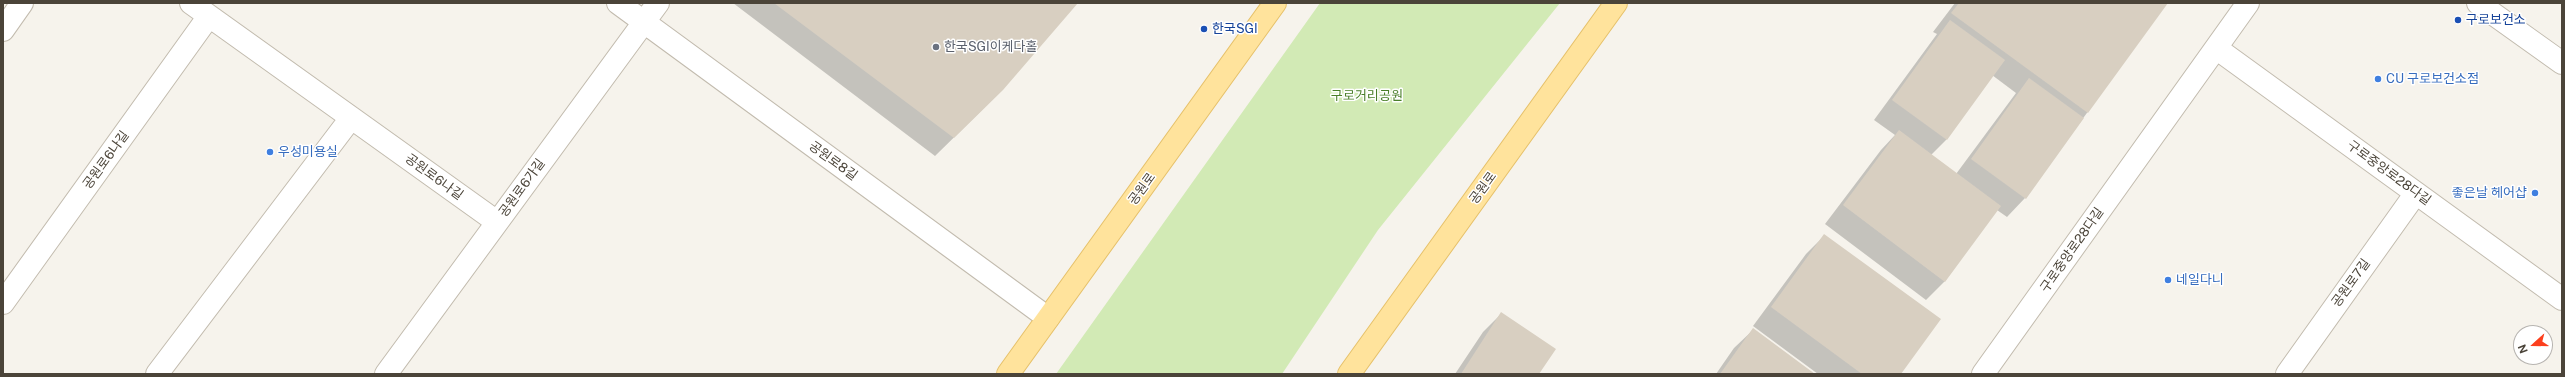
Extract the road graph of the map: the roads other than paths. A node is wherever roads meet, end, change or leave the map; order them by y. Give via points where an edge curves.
1 (22, 3) edge
2 (191, 3) edge
3 (618, 3) edge
4 (658, 3) edge
5 (1275, 3) edge
6 (1616, 3) edge
7 (2248, 3) edge
8 (2478, 3) edge
9 (209, 16) junction
10 (644, 22) junction
11 (3, 30) edge
12 (2216, 48) junction
13 (2562, 63) edge
14 (352, 118) junction
15 (2416, 192) junction
16 (498, 222) junction
17 (2562, 299) edge
18 (3, 303) edge
19 (1048, 318) junction
20 (157, 374) edge
21 (386, 374) edge
22 (1008, 374) edge
23 (1349, 374) edge
24 (1983, 374) edge
25 (2287, 374) edge

1 - 11 street
2 - 9 street, 공원로6나길
3 - 10 street, 공원로8길
4 - 10 street, 공원로6가길
5 - 19 main road, 공원로
6 - 23 main road, 공원로
7 - 12 street, 구로중앙로28다길
8 - 13 street
9 - 14 street, 공원로6나길
9 - 18 street, 공원로6나길
10 - 16 street, 공원로6가길
10 - 19 street, 공원로8길
12 - 15 street, 구로중앙로28다길
12 - 24 street, 구로중앙로28다길
14 - 16 street, 공원로6나길
14 - 20 street
15 - 17 street, 구로중앙로28다길
15 - 25 street, 공원로7길
16 - 21 street, 공원로6가길
19 - 22 main road, 공원로

